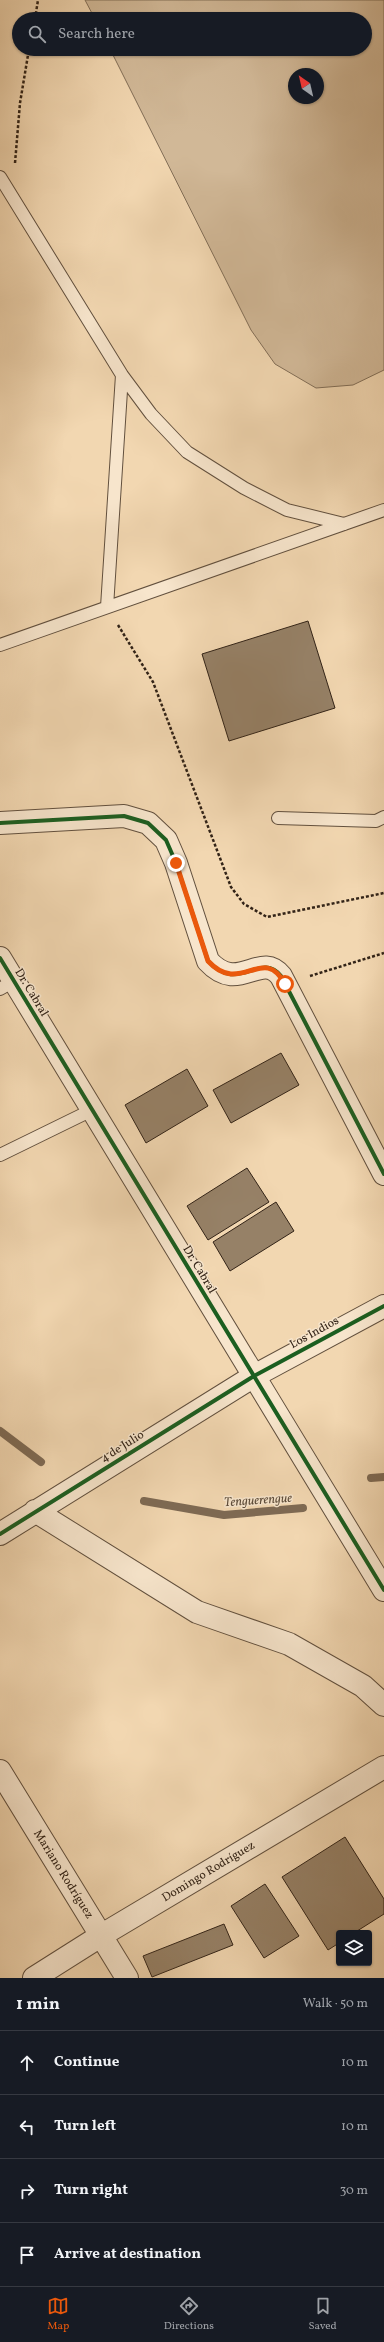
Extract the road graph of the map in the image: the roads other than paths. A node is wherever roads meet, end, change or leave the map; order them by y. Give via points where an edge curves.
1 (0, 177) edge
2 (122, 375) junction
3 (384, 510) edge
4 (344, 524) junction
5 (107, 607) junction
6 (0, 644) edge
7 (384, 817) edge
8 (278, 818) dead end
9 (0, 824) edge
10 (0, 958) edge
11 (7, 985) edge
12 (92, 1110) junction
13 (0, 1155) edge
14 (384, 1174) edge
15 (384, 1306) edge
16 (254, 1376) junction
17 (35, 1512) junction
18 (0, 1534) edge
19 (384, 1590) edge
20 (384, 1705) edge
21 (384, 1767) edge
22 (0, 1771) edge
23 (102, 1935) junction
24 (34, 1978) edge
25 (127, 1978) edge

1 - 2 lane
2 - 4 lane via 151,414 187,452 244,488 287,510
2 - 5 lane
3 - 4 lane
4 - 5 lane
5 - 6 lane
7 - 8 lane via 376,821
9 - 14 street via 124,816 148,823 166,840 208,961 216,970 229,975 242,974 267,966 275,969
10 - 11 street, Dr. Cabral
11 - 12 street, Dr. Cabral
12 - 13 lane
12 - 16 street, Dr. Cabral
15 - 16 street, Los Indios
16 - 17 street, 4 de Julio
16 - 19 street, Dr. Cabral
17 - 18 street, 4 de Julio
17 - 20 street via 197,1612 289,1644 363,1686
21 - 23 street, Domingo Rodríguez
22 - 23 street, Mariano Rodríguez
23 - 24 street, Domingo Rodríguez
23 - 25 street, Mariano Rodríguez

